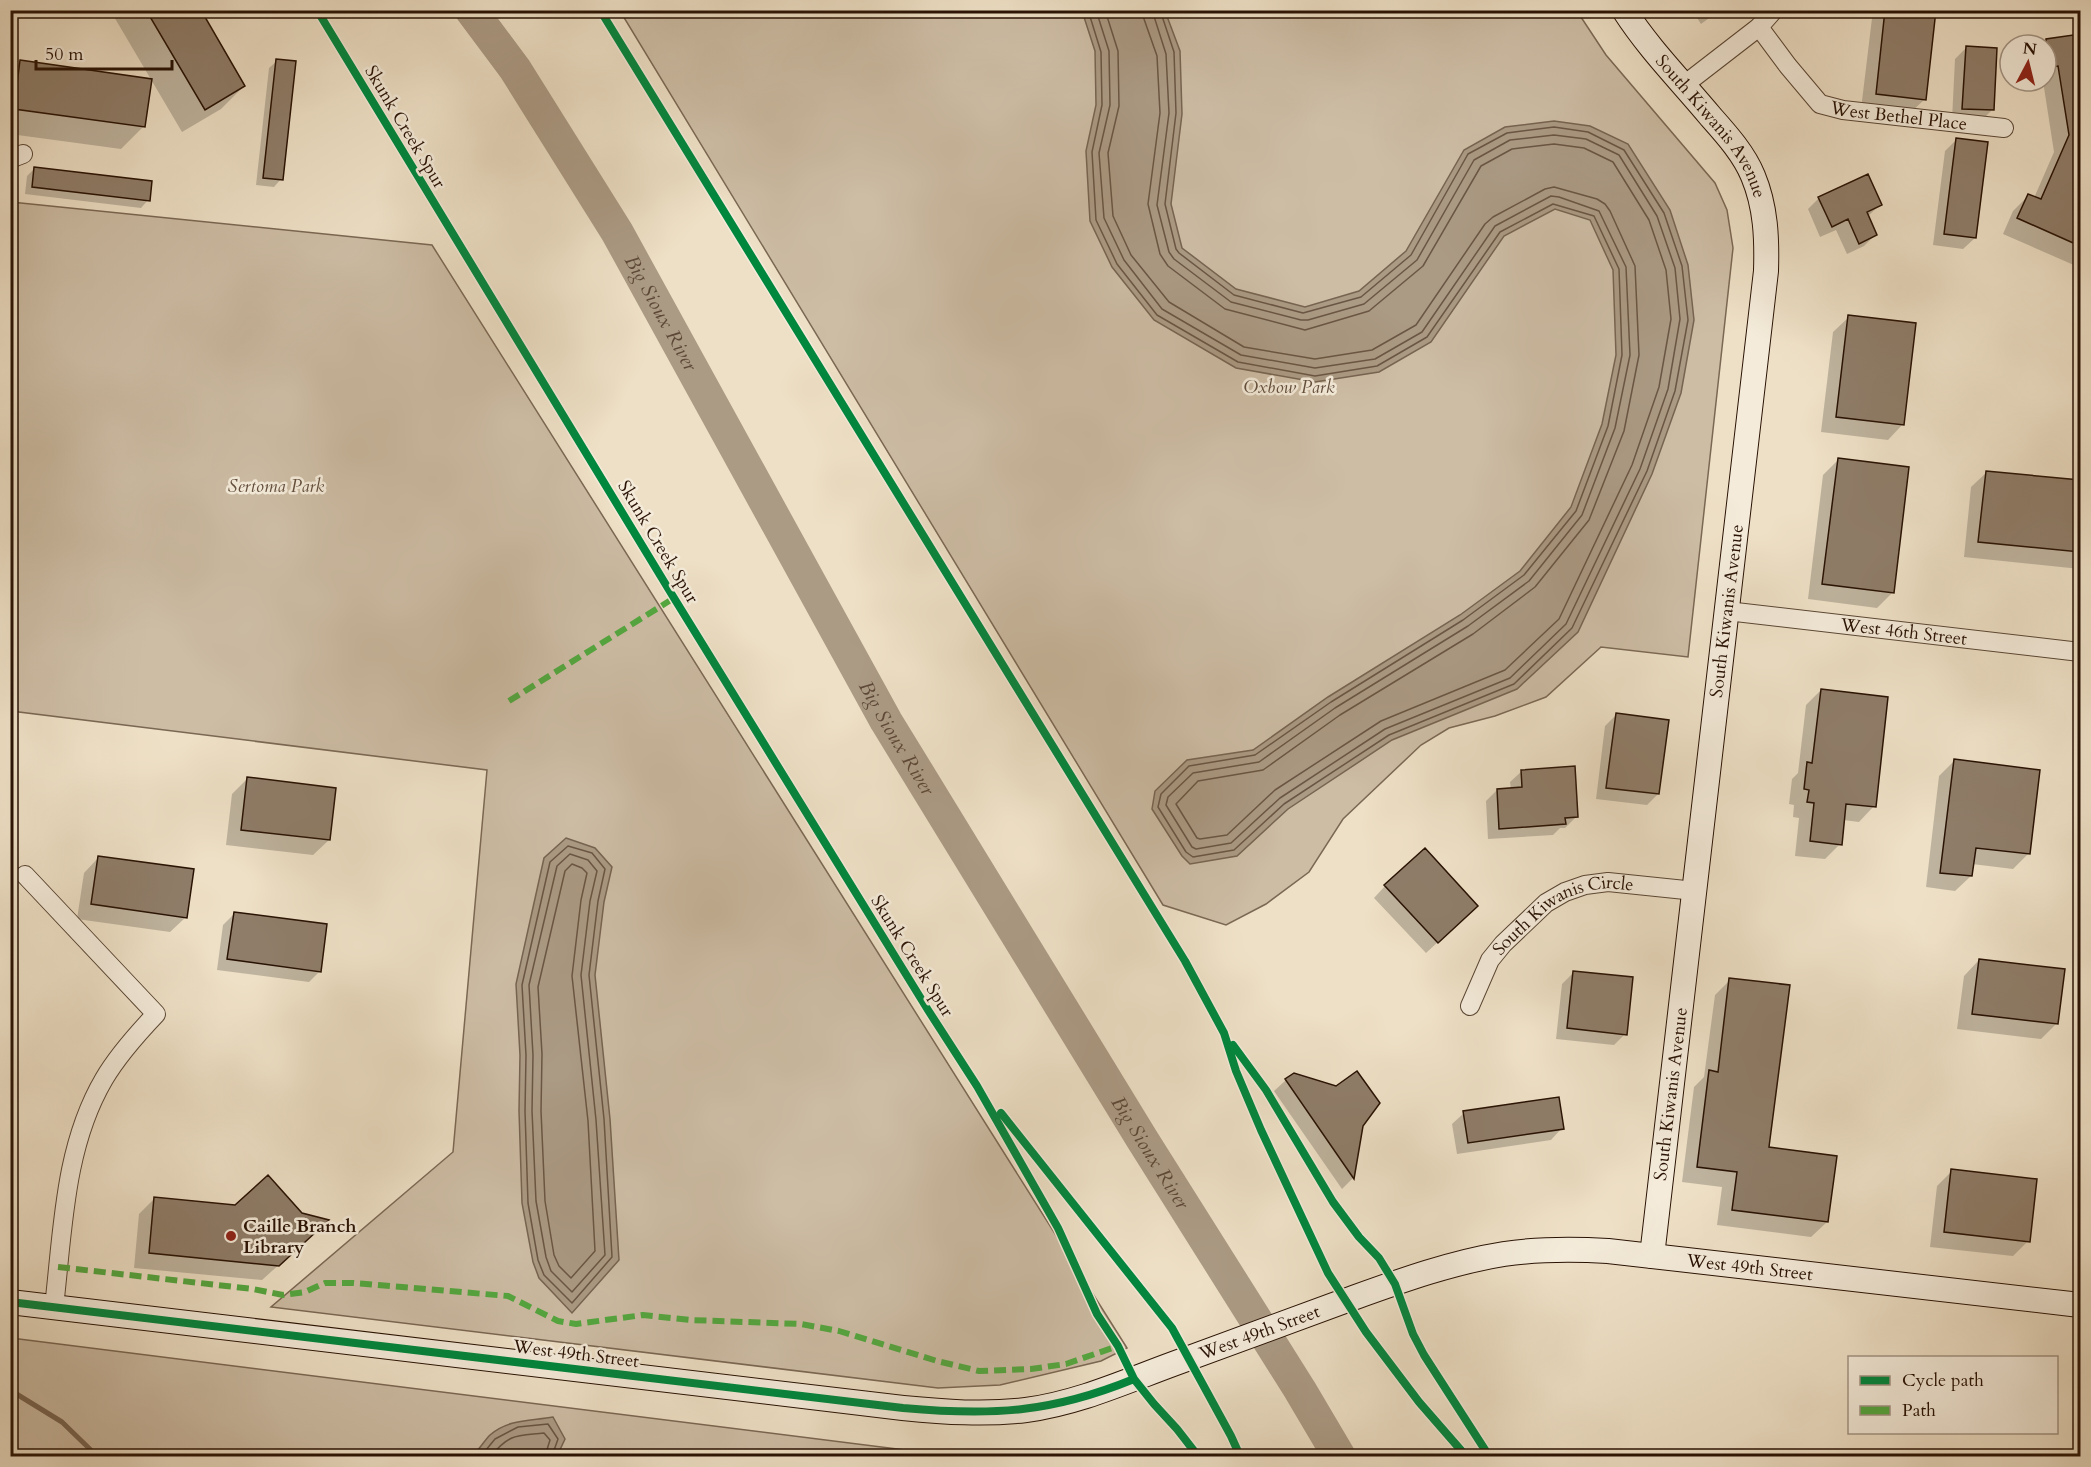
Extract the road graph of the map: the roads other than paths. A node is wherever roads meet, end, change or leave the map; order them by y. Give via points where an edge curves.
1 (1624, 10) edge
2 (1774, 10) edge
3 (1759, 27) junction
4 (1684, 85) junction
5 (2004, 128) dead end
6 (1727, 611) junction
7 (2080, 652) edge
8 (25, 875) dead end
9 (1695, 891) junction
10 (1470, 1006) dead end
11 (1652, 1256) junction
12 (10, 1302) edge
13 (2080, 1305) edge
14 (54, 1307) junction

1 - 4 main road, South Kiwanis Avenue
2 - 3 street
3 - 4 street
3 - 5 street, West Bethel Place via 1820,104 1849,111
4 - 6 main road, South Kiwanis Avenue via 1745,160 1760,196 1766,235 1766,271
6 - 7 street, West 46th Street
6 - 9 main road, South Kiwanis Avenue
8 - 14 street via 156,1014 114,1063 82,1127 66,1195
9 - 10 street, South Kiwanis Circle via 1608,882 1565,892 1546,903 1490,960
9 - 11 main road, South Kiwanis Avenue
11 - 13 main road, West 49th Street
11 - 14 main road, West 49th Street via 1572,1249 1467,1261 1366,1293 1091,1396 1026,1410 956,1413
12 - 14 main road, West 49th Street

